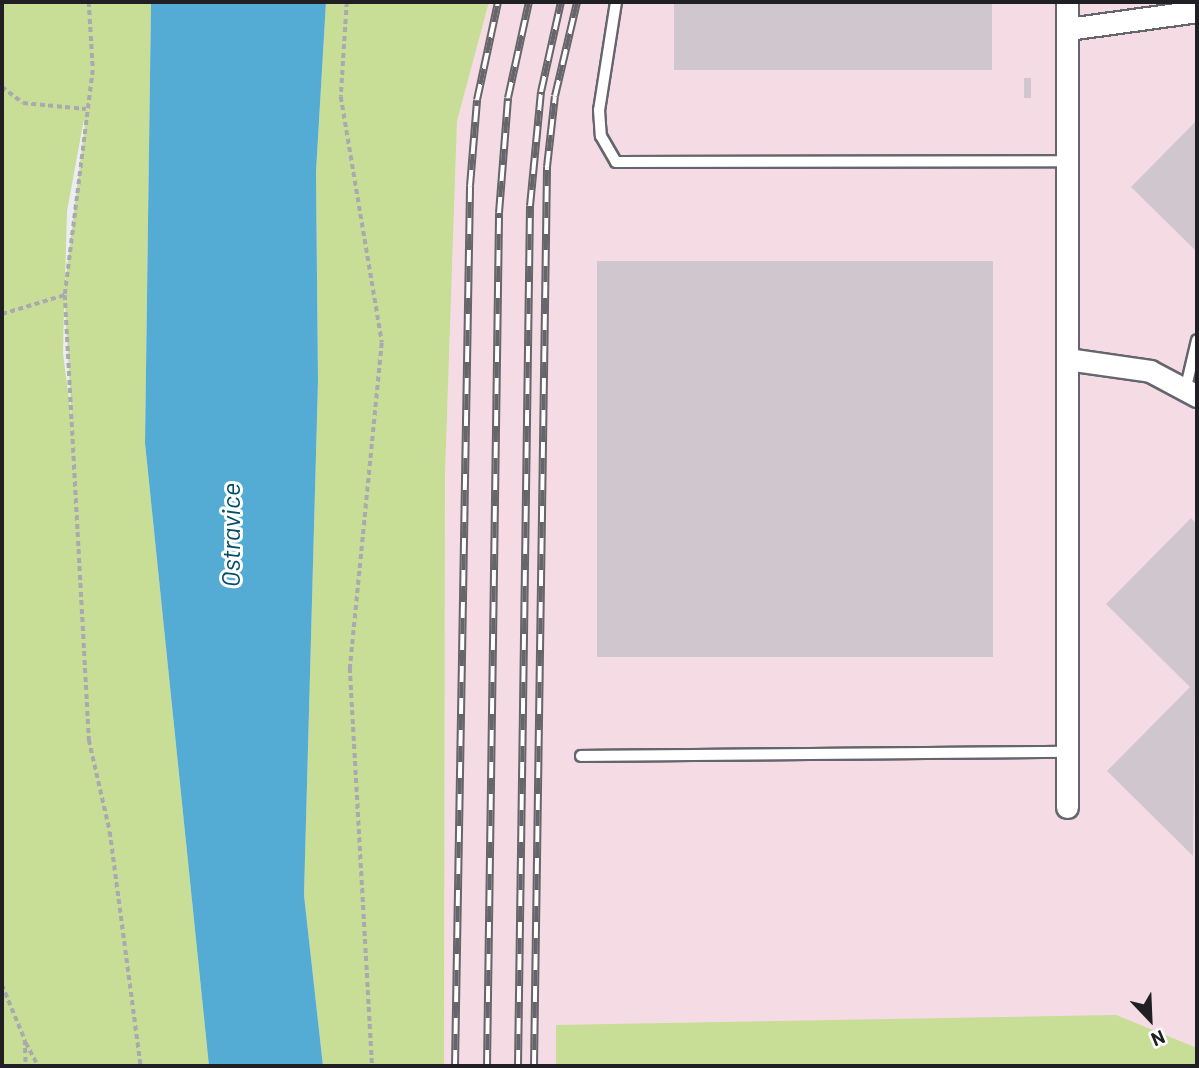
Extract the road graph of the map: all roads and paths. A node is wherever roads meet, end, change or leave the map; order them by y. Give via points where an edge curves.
1 (89, 2) edge
2 (346, 2) edge
3 (616, 2) edge
4 (1067, 2) edge
5 (1197, 11) edge
6 (1068, 29) junction
7 (2, 87) edge
8 (86, 109) junction
9 (1065, 161) junction
10 (65, 295) junction
11 (2, 314) edge
12 (1197, 340) edge
13 (1067, 359) junction
14 (1192, 391) edge
15 (1067, 752) junction
16 (581, 755) dead end
17 (1067, 807) dead end
18 (2, 985) edge
19 (25, 1040) junction
20 (26, 1066) edge
21 (37, 1066) edge
22 (141, 1066) edge
23 (372, 1066) edge

1 - 8 path via 93,70
2 - 23 path via 341,97 383,343 351,668
3 - 9 lane via 599,110 601,136 616,162
4 - 6 street
5 - 6 street
6 - 9 street
7 - 8 path via 23,103
8 - 10 path
9 - 13 street
10 - 11 path
10 - 22 path via 89,740 110,832
12 - 14 lane
13 - 14 street via 1150,371
13 - 15 street
15 - 16 lane
15 - 17 street
18 - 19 path
19 - 20 path
19 - 21 path

